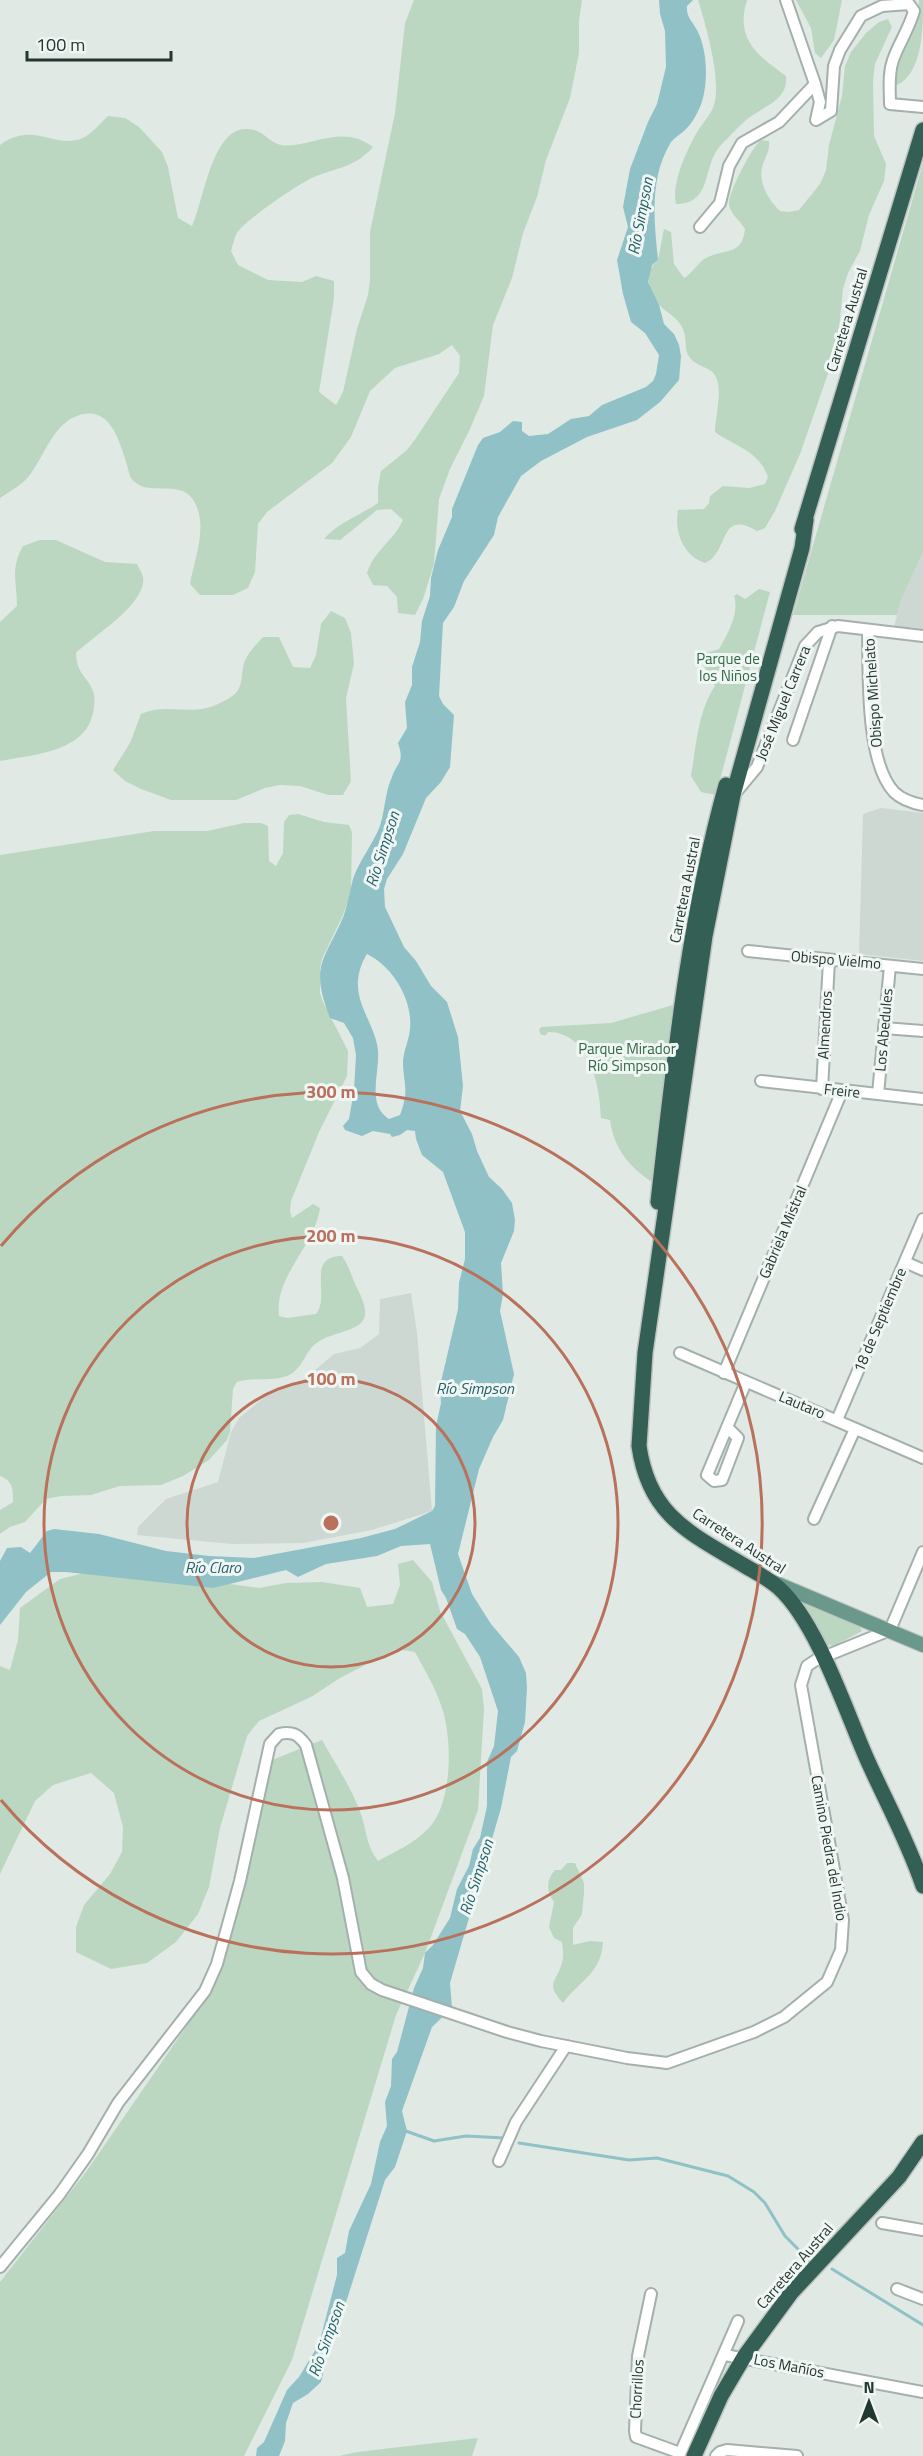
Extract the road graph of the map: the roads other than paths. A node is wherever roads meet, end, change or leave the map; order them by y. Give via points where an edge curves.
1 (786, 0) edge
2 (815, 84) junction
3 (923, 107) edge
4 (923, 130) edge
5 (700, 227) dead end
6 (832, 626) junction
7 (868, 630) junction
8 (923, 636) edge
9 (793, 740) dead end
10 (729, 793) junction
11 (923, 805) edge
12 (748, 951) dead end
13 (829, 961) junction
14 (890, 966) junction
15 (923, 969) edge
16 (884, 1028) junction
17 (923, 1031) edge
18 (761, 1081) dead end
19 (822, 1089) junction
20 (842, 1091) junction
21 (878, 1094) junction
22 (923, 1099) edge
23 (923, 1219) edge
24 (905, 1262) junction
25 (923, 1270) edge
26 (680, 1353) dead end
27 (724, 1373) junction
28 (746, 1382) junction
29 (837, 1420) junction
30 (727, 1427) dead end
31 (855, 1429) junction
32 (923, 1458) edge
33 (814, 1519) dead end
34 (923, 1552) edge
35 (771, 1581) junction
36 (890, 1630) junction
37 (923, 1645) edge
38 (824, 1657) junction
39 (923, 1886) edge
40 (566, 2046) junction
41 (923, 2142) edge
42 (499, 2162) dead end
43 (882, 2223) dead end
44 (923, 2230) edge
45 (0, 2267) edge
46 (897, 2289) dead end
47 (651, 2294) dead end
48 (923, 2299) edge
49 (738, 2321) dead end
50 (725, 2355) junction
51 (744, 2357) junction
52 (923, 2392) edge
53 (718, 2454) edge
54 (684, 2455) edge
55 (797, 2456) edge

1 - 2 street
2 - 3 street via 820,102 816,120 831,111 834,66 861,16 882,6 909,4 914,11 893,60 890,104
2 - 5 street via 779,122 742,142 729,166 720,203
4 - 10 highway, Carretera Austral via 806,519 790,560
6 - 7 street
6 - 9 street
6 - 10 street, José Miguel Carrera via 818,632 805,646 757,766
7 - 8 street
7 - 11 street, Obispo Michelato via 871,708 882,771 899,795
10 - 35 highway, Carretera Austral via 702,888 680,1007 656,1217 655,1278 638,1429 645,1474 657,1500 675,1521
12 - 13 street, Obispo Vielmo
13 - 14 street, Obispo Vielmo
13 - 19 street, Almendros
14 - 15 street, Obispo Vielmo
14 - 16 street, Los Abedules
16 - 17 street
16 - 21 street, Los Abedules
18 - 19 street, Freire
19 - 20 street, Freire
20 - 21 street, Freire
20 - 27 street, Gabriela Mistral
21 - 22 street, Freire
23 - 24 street, 18 de Septiembre
24 - 25 street
24 - 29 street, 18 de Septiembre
26 - 27 street, Lautaro
27 - 28 street, Lautaro
28 - 29 street, Lautaro
28 - 30 street
29 - 31 street, Lautaro
31 - 32 street, Lautaro
31 - 33 street
34 - 36 street
35 - 36 main road
35 - 38 highway, Carretera Austral via 793,1603
36 - 37 main road
36 - 38 street
38 - 39 highway, Carretera Austral
38 - 40 street, Camino Piedra del Indio via 807,1666 801,1684 843,1920 841,1950 827,1982 784,2017 667,2063
40 - 42 street via 516,2122
40 - 45 street, Camino Piedra del Indio via 507,2032 371,1984 361,1972 344,1878 306,1744 292,1733 279,1734 270,1744 237,1891 205,1991 118,2103 59,2195
41 - 51 highway, Carretera Austral via 898,2177 791,2293
43 - 44 street
46 - 48 street
47 - 54 street, Chorrillos via 638,2356 636,2437
49 - 50 street
50 - 51 street, Los Mañíos
50 - 54 street
51 - 52 street, Los Mañíos
51 - 54 highway, Carretera Austral
53 - 55 street via 727,2450

